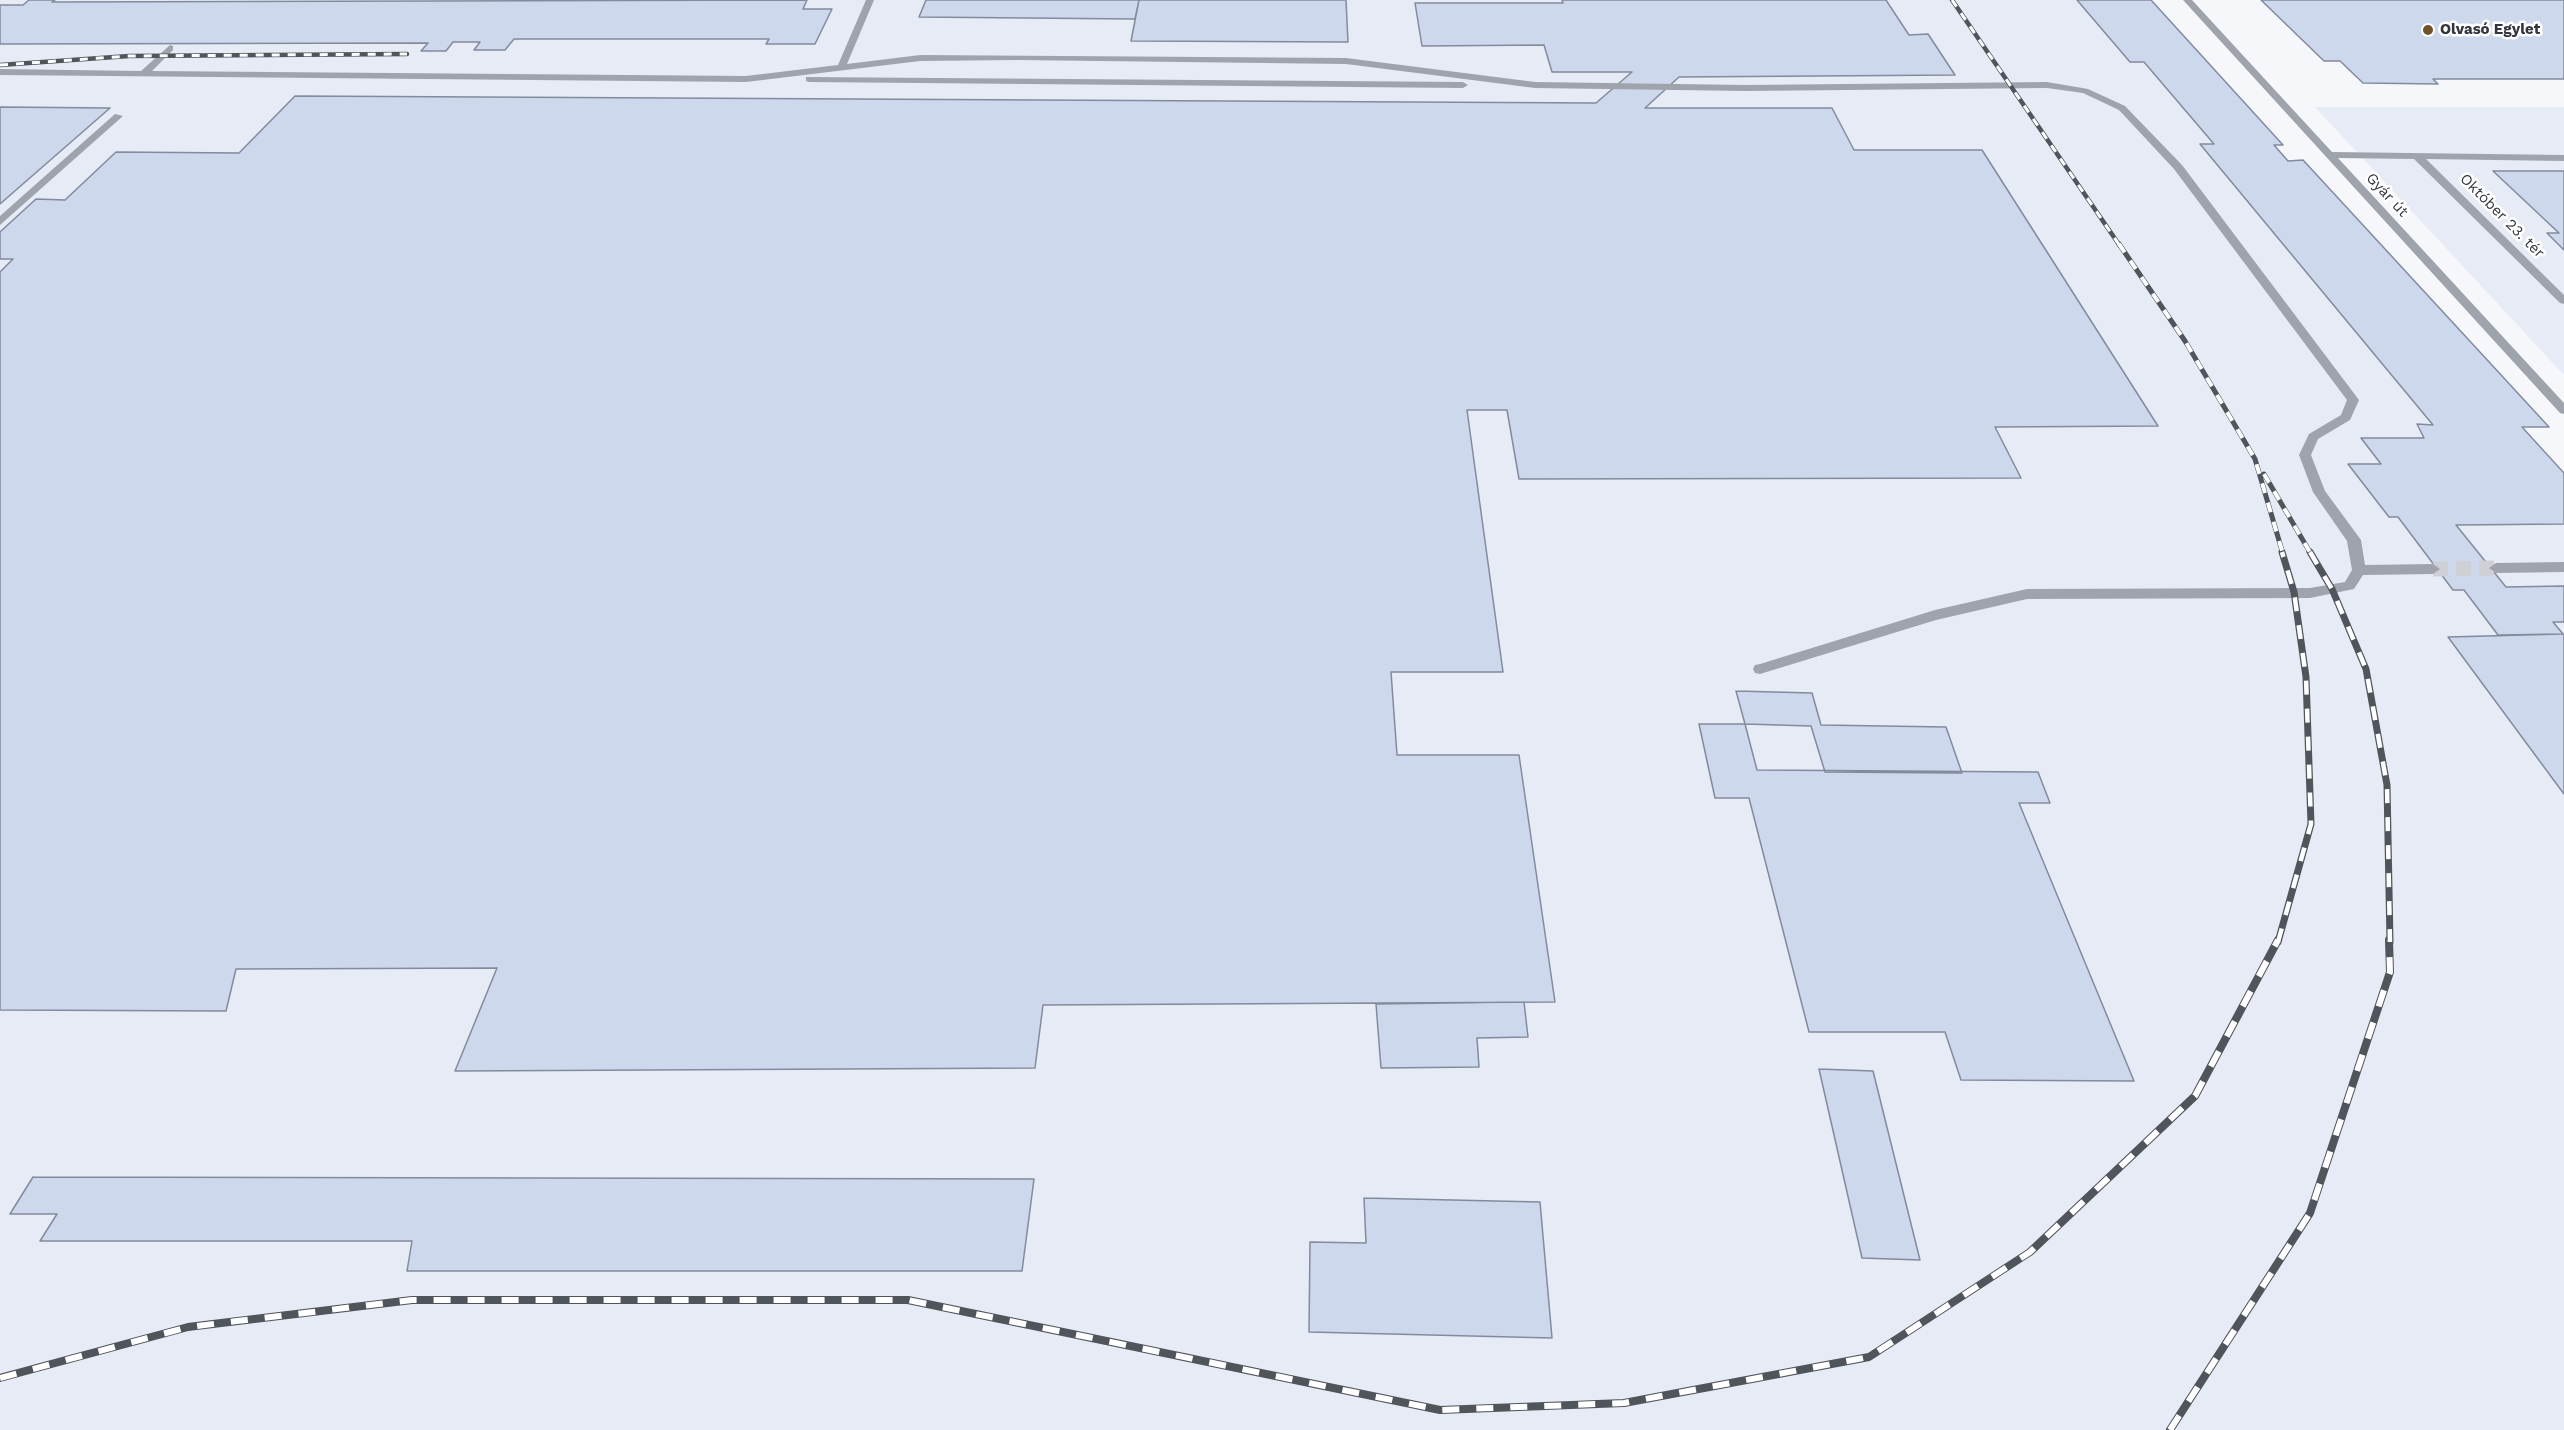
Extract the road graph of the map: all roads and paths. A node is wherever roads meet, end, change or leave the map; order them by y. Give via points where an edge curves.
1 (870, 0) edge
2 (2187, 0) edge
3 (170, 48) dead end
4 (841, 68) junction
5 (0, 72) edge
6 (142, 75) junction
7 (746, 79) junction
8 (1535, 85) junction
9 (118, 116) dead end
10 (2330, 155) junction
11 (2417, 156) junction
12 (2564, 158) edge
13 (0, 222) edge
14 (2564, 301) edge
15 (2561, 404) edge
16 (2564, 567) edge
17 (2496, 568) tunnel mouth
18 (2433, 569) tunnel mouth
19 (2359, 570) junction
20 (1760, 669) dead end

1 - 4 street
2 - 10 street, Gyár út
3 - 6 street
4 - 7 street
4 - 8 street via 920,58 1346,61
5 - 6 street
6 - 7 street
7 - 8 street
8 - 19 street via 2047,85 2085,91 2122,108 2178,167 2353,400 2346,417 2313,437 2305,455 2319,492 2354,540
9 - 13 street
10 - 11 street, Október 23. tér
10 - 15 street, Gyár út
11 - 12 street, Október 23. tér
11 - 14 street, Október 23. tér
16 - 17 street
18 - 19 street
19 - 20 street via 2349,586 2310,593 2027,594 1935,615

